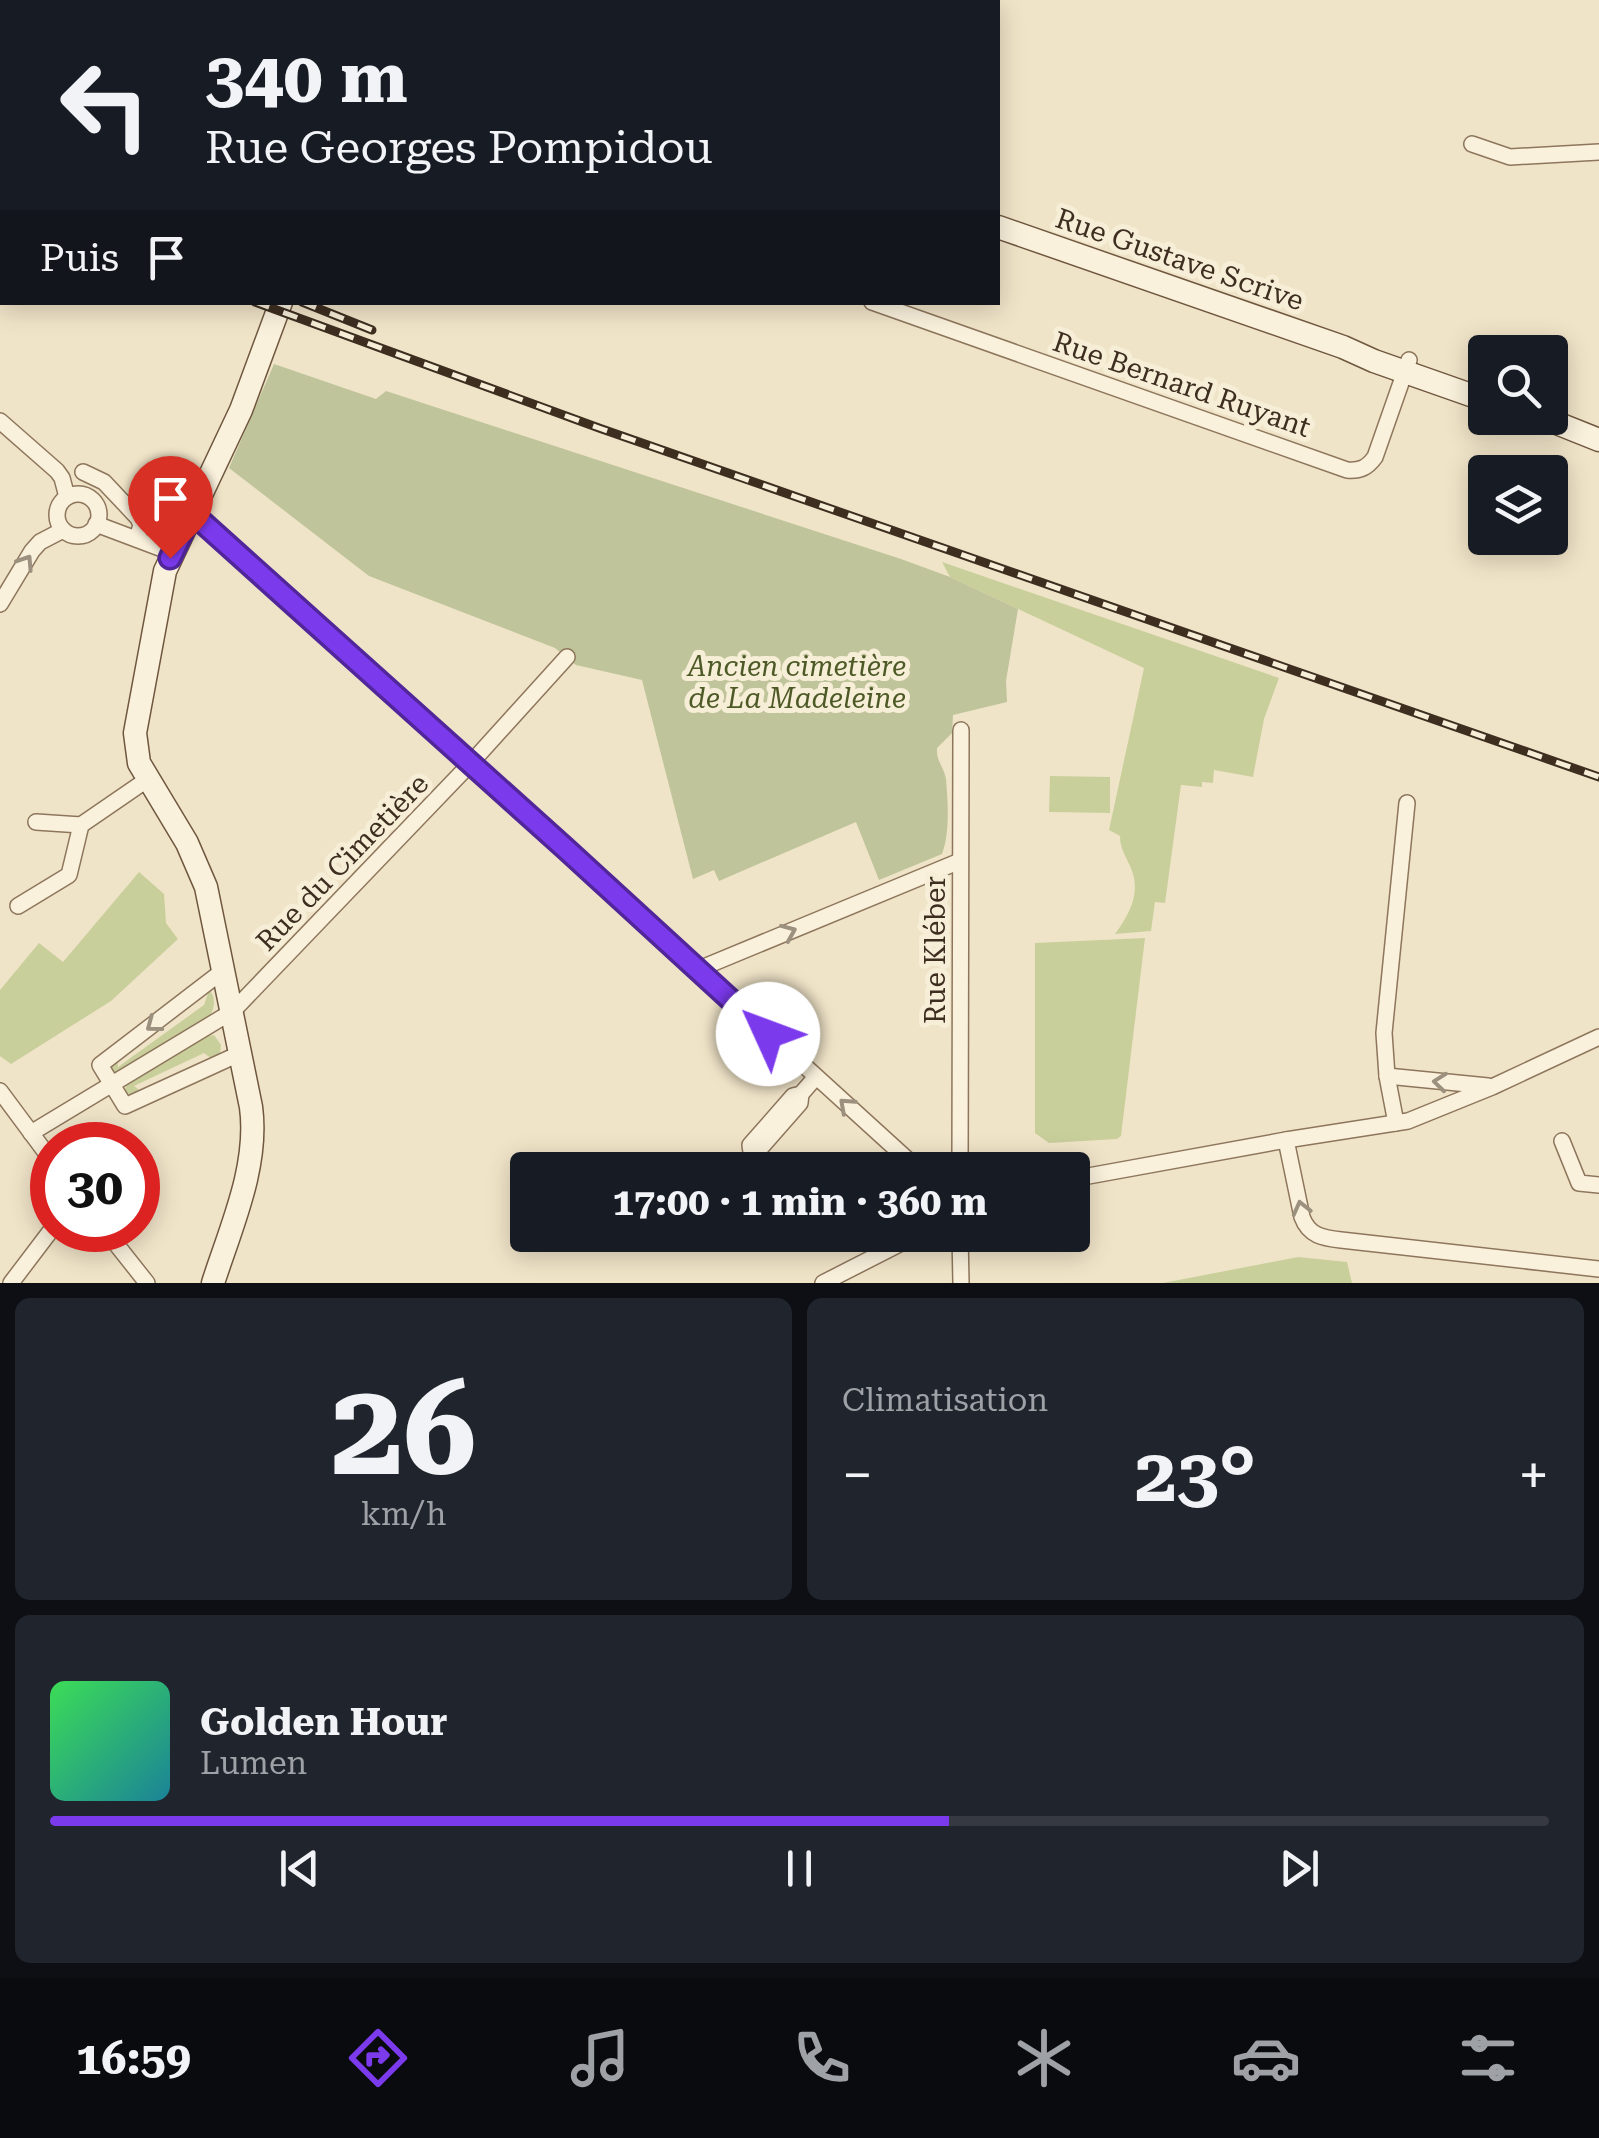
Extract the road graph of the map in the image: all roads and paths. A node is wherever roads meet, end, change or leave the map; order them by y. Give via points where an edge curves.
1 (1472, 144) dead end
2 (1599, 152) edge
3 (1000, 228) edge
4 (280, 305) edge
5 (880, 305) edge
6 (1407, 366) junction
7 (1468, 381) edge
8 (1468, 393) edge
9 (0, 421) edge
10 (1568, 423) edge
11 (1568, 427) edge
12 (1599, 428) edge
13 (1599, 440) edge
14 (74, 496) junction
15 (192, 513) junction
16 (96, 524) junction
17 (63, 530) junction
18 (137, 539) junction
19 (172, 553) junction
20 (0, 604) edge
21 (567, 657) dead end
22 (961, 730) dead end
23 (471, 763) junction
24 (148, 779) junction
25 (1407, 802) dead end
26 (36, 822) dead end
27 (81, 825) junction
28 (960, 861) junction
29 (18, 906) dead end
30 (699, 969) junction
31 (224, 970) junction
32 (233, 1011) junction
33 (1599, 1037) edge
34 (240, 1053) junction
35 (1387, 1076) junction
36 (815, 1078) junction
37 (112, 1085) junction
38 (1492, 1087) junction
39 (0, 1091) edge
40 (801, 1094) dead end
41 (47, 1122) edge
42 (1396, 1123) junction
43 (30, 1131) edge
44 (1286, 1140) junction
45 (1562, 1142) dead end
46 (899, 1152) edge
47 (960, 1152) edge
48 (1090, 1177) edge
49 (1578, 1183) junction
50 (1599, 1186) edge
51 (1568, 1199) dead end
52 (35, 1252) edge
53 (122, 1252) edge
54 (884, 1252) edge
55 (960, 1252) edge
56 (1599, 1269) edge
57 (11, 1283) edge
58 (147, 1283) edge
59 (213, 1283) edge
60 (824, 1283) edge
61 (961, 1283) edge

1 - 2 street via 1510,157
3 - 6 street, Rue Gustave Scrive
4 - 15 street via 241,410
5 - 6 street, Rue Bernard Ruyant via 1347,470 1375,457
6 - 7 street, Rue Gustave Scrive
6 - 8 street, Rue Gustave Scrive
9 - 14 street
10 - 12 street
11 - 13 street
14 - 16 street via 88,496 96,505
14 - 17 street via 60,504
14 - 18 street via 81,464 138,518
15 - 19 street
15 - 23 street
16 - 17 street via 81,536
16 - 18 street
20 -> 17 street via 32,551
18 - 19 street
19 - 24 street via 136,726 139,763
21 - 23 street, Rue du Cimetière
22 - 28 street, Rue Kléber
23 - 30 street
23 - 32 street, Rue du Cimetière
24 - 27 street
24 - 31 street via 199,866
25 - 35 street via 1385,1020
26 - 27 street
27 - 29 street via 69,875
30 -> 28 street
28 - 47 street, Rue Kléber
30 - 36 street
31 - 32 street
31 -> 37 street via 100,1065
32 - 34 street
32 - 37 street, Rue du Cimetière
33 - 38 street
34 - 37 street via 125,1106
34 - 59 street via 253,1121 251,1153
38 -> 35 street
35 - 42 street
36 - 40 street
46 -> 36 street
37 - 41 street, Rue du Cimetière
38 - 42 street
39 - 43 street
42 - 44 street
44 - 48 street
56 -> 44 street via 1323,1238 1302,1217
45 - 49 street
49 - 50 street
49 - 51 street
52 - 57 street
53 - 58 street
54 - 60 street
55 - 61 street

